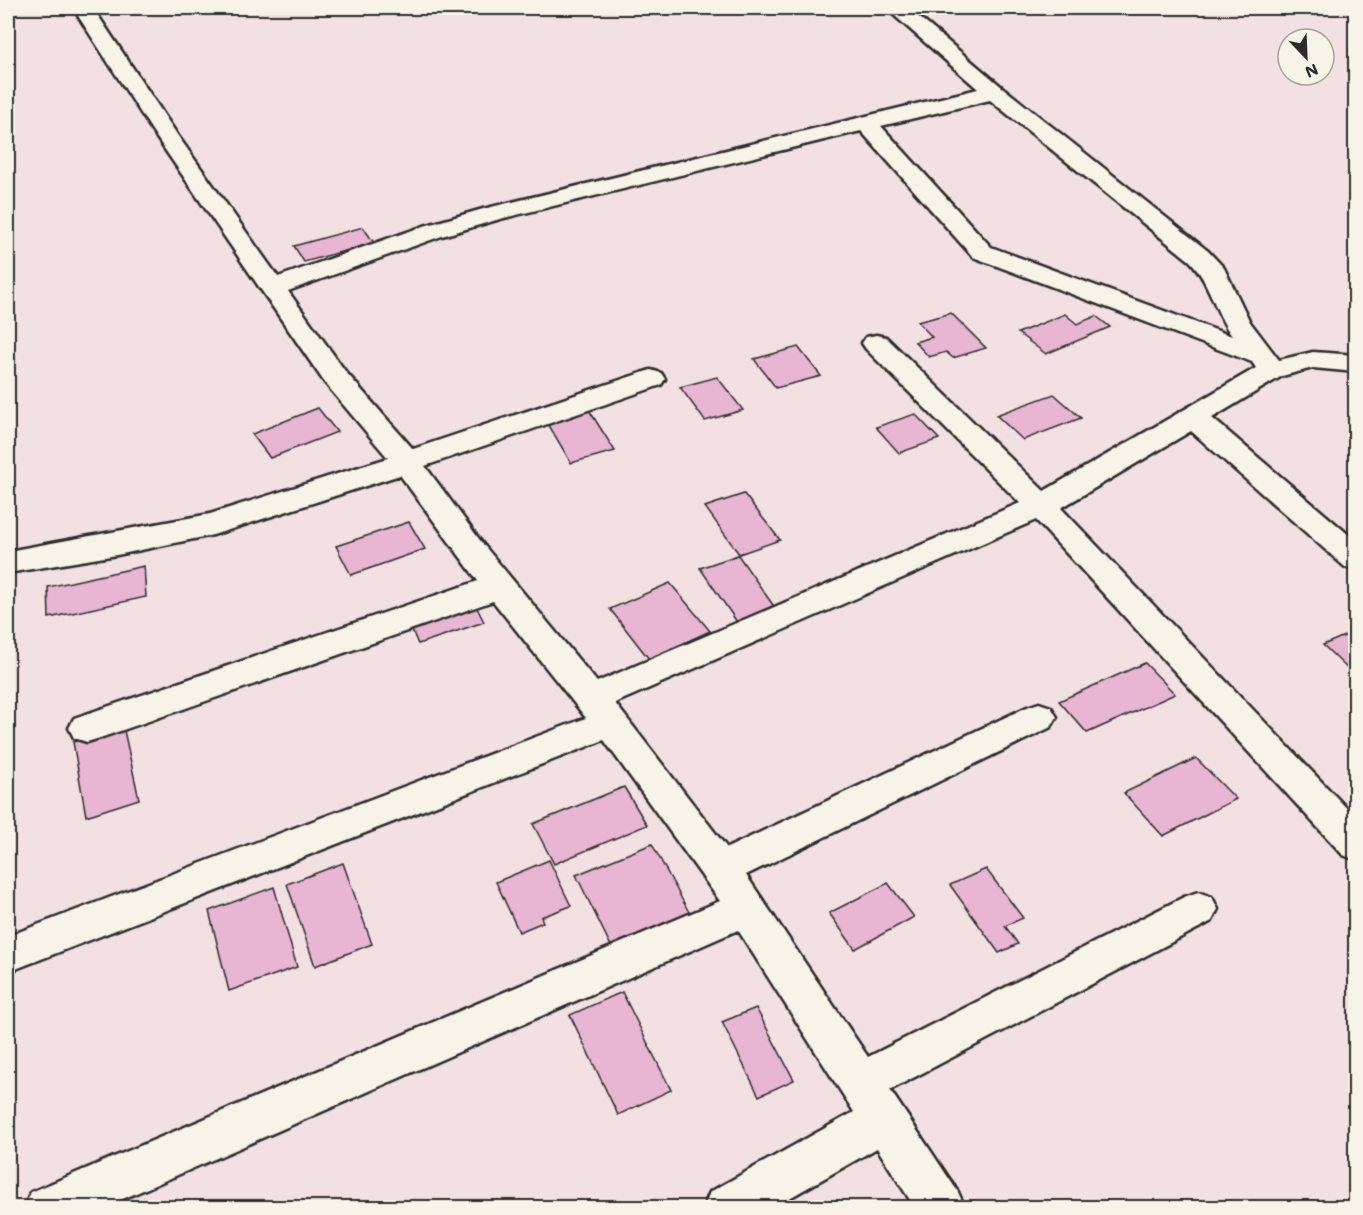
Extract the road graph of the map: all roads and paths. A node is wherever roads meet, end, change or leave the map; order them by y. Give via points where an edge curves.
1 (82, 8) edge
2 (896, 8) edge
3 (994, 92) junction
4 (866, 123) junction
5 (273, 287) junction
6 (876, 343) dead end
7 (1267, 363) junction
8 (1356, 364) edge
9 (651, 378) dead end
10 (1193, 417) junction
11 (407, 462) junction
12 (1041, 506) junction
13 (1356, 560) edge
14 (8, 562) edge
15 (500, 586) junction
16 (601, 711) junction
17 (1039, 717) dead end
18 (87, 728) dead end
19 (1356, 844) edge
20 (721, 869) junction
21 (746, 908) junction
22 (1198, 909) dead end
23 (8, 954) edge
24 (873, 1101) junction
25 (47, 1208) edge
26 (726, 1208) edge
27 (942, 1208) edge

1 - 5 street
2 - 3 street
3 - 4 street
3 - 7 street via 1199,256 1211,268 1237,324
4 - 5 street via 472,220
4 - 7 street via 982,252
5 - 11 street via 335,377
6 - 12 street
7 - 8 street via 1313,360
7 - 10 street
9 - 11 street
10 - 12 street
10 - 13 street
11 - 14 street via 213,524
11 - 15 street
12 - 16 street
12 - 19 street
15 - 16 street
15 - 18 street
16 - 20 street
16 - 23 street
17 - 20 street
20 - 21 street
21 - 24 street
21 - 25 street
22 - 24 street
24 - 26 street
24 - 27 street

